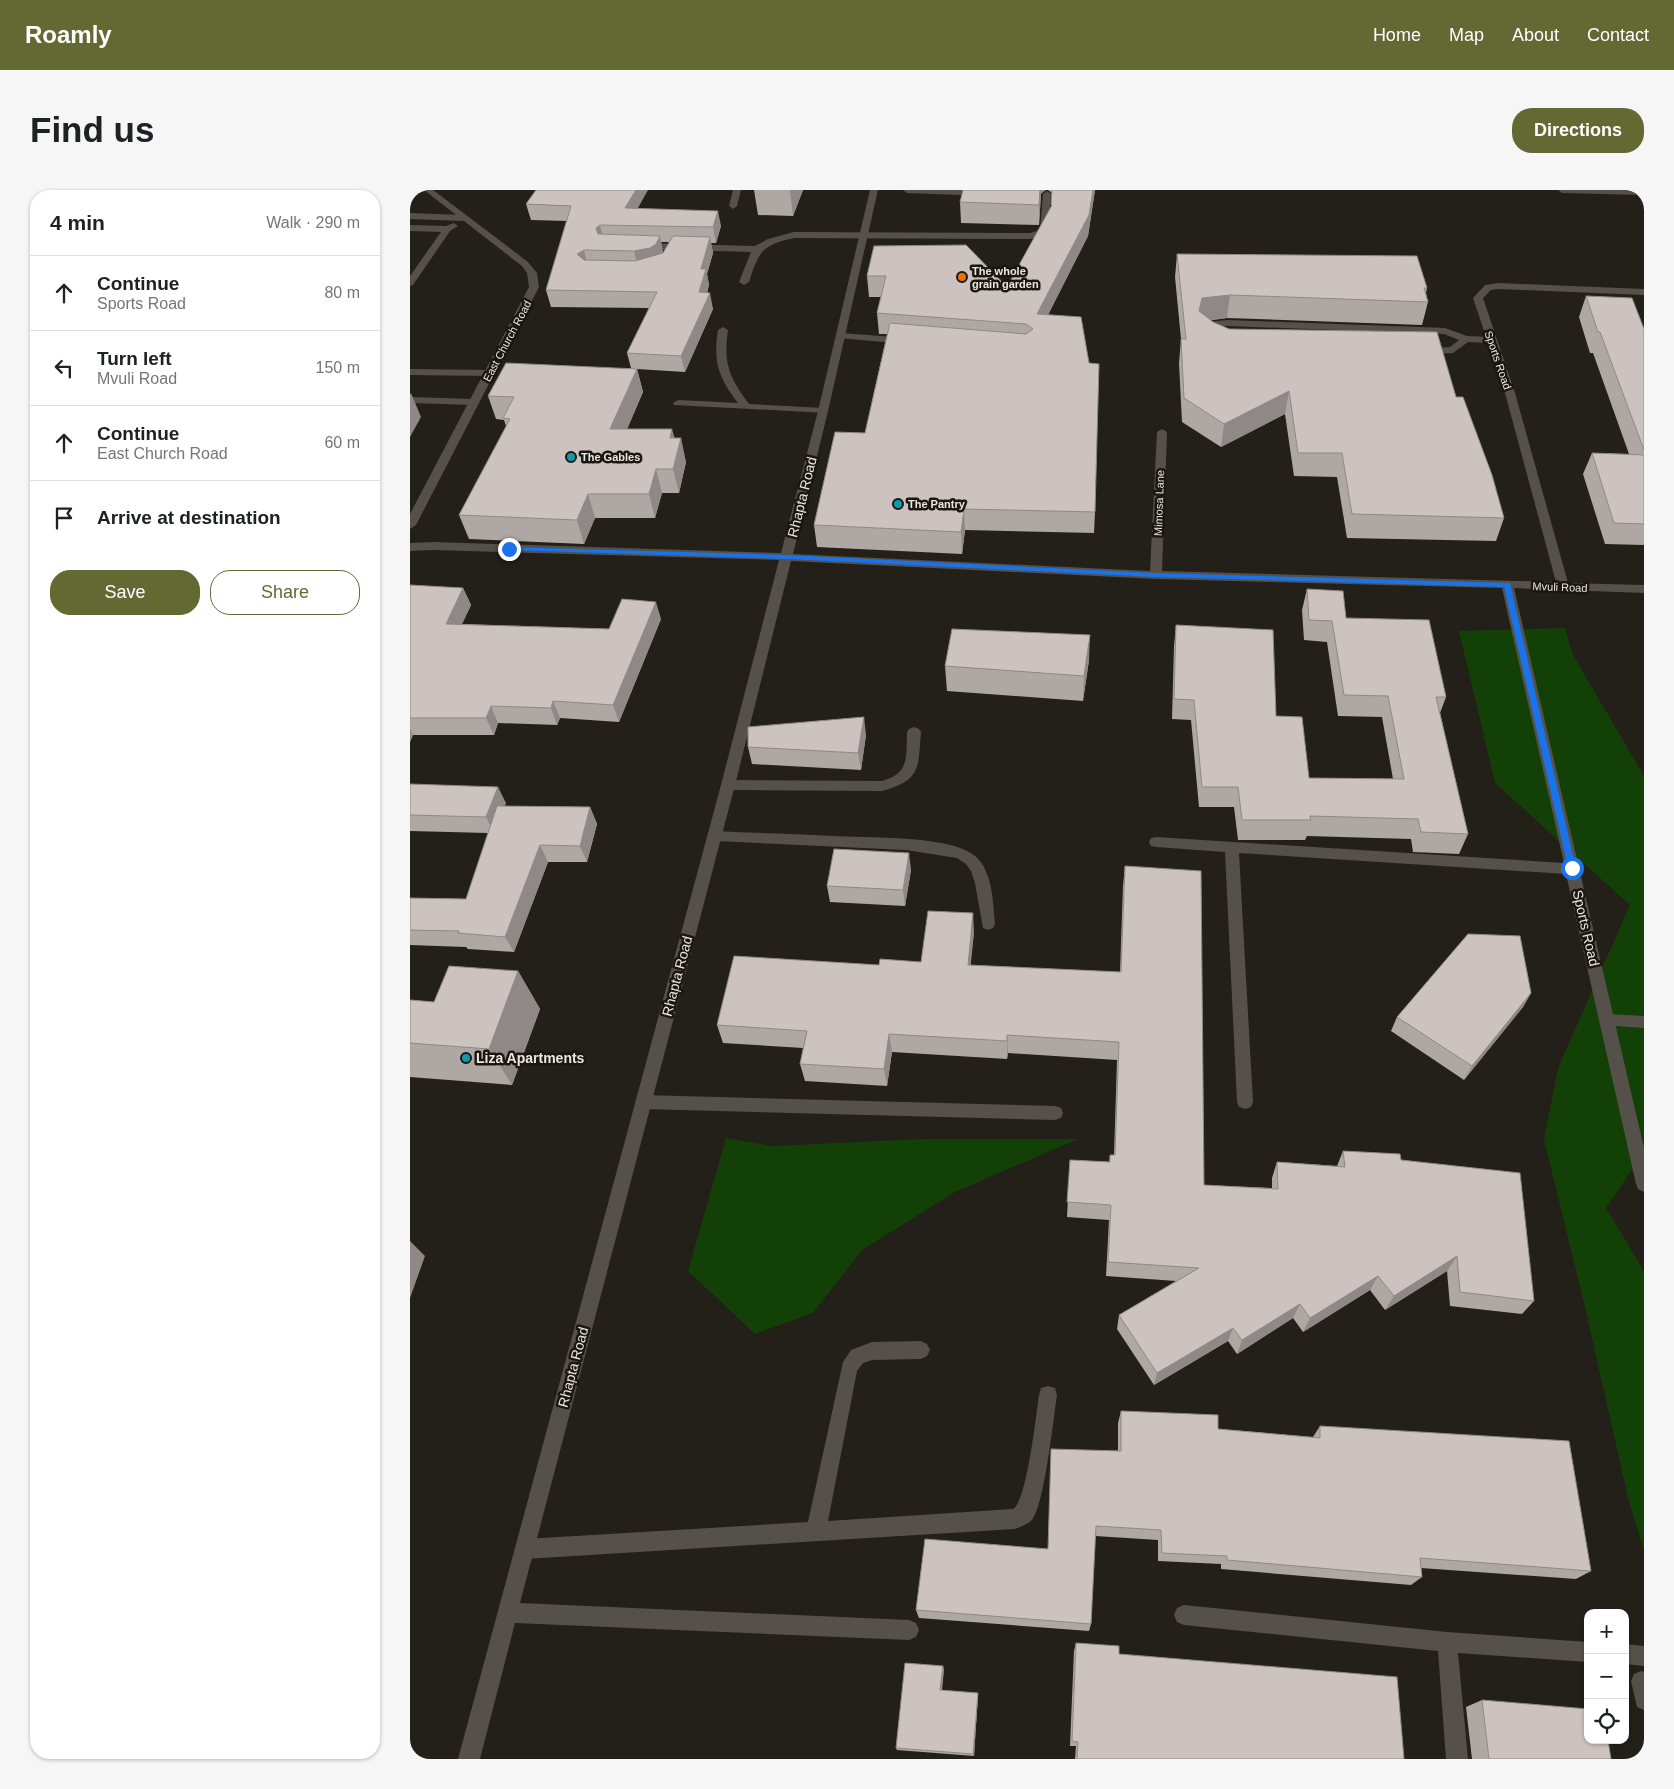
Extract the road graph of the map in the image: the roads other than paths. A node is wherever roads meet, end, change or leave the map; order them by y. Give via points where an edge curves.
1 (428, 190) edge
2 (738, 190) edge
3 (874, 190) edge
4 (907, 190) edge
5 (1562, 190) edge
6 (960, 192) edge
7 (1644, 192) edge
8 (1047, 194) dead end
9 (732, 206) dead end
10 (410, 216) edge
11 (467, 219) junction
12 (410, 228) edge
13 (447, 229) junction
14 (864, 235) junction
15 (633, 246) edge
16 (756, 249) junction
17 (410, 282) edge
18 (744, 282) dead end
19 (1644, 292) edge
20 (723, 330) dead end
21 (841, 336) junction
22 (1208, 338) edge
23 (1466, 339) junction
24 (1490, 340) junction
25 (919, 342) edge
26 (1413, 350) edge
27 (410, 372) edge
28 (489, 373) junction
29 (410, 400) edge
30 (474, 402) junction
31 (678, 403) dead end
32 (745, 406) junction
33 (823, 411) junction
34 (1162, 432) dead end
35 (410, 525) edge
36 (410, 547) edge
37 (787, 557) junction
38 (1156, 575) junction
39 (1507, 585) junction
40 (1563, 587) junction
41 (1644, 590) edge
42 (914, 732) dead end
43 (728, 785) junction
44 (715, 836) junction
45 (1156, 842) dead end
46 (1232, 846) junction
47 (1572, 868) junction
48 (988, 924) dead end
49 (1607, 1020) junction
50 (1644, 1022) edge
51 (643, 1102) junction
52 (1244, 1102) dead end
53 (1055, 1113) dead end
54 (1644, 1184) edge
55 (921, 1350) dead end
56 (1048, 1395) dead end
57 (816, 1531) junction
58 (525, 1549) junction
59 (508, 1613) junction
60 (1184, 1615) dead end
61 (909, 1630) dead end
62 (1447, 1642) junction
63 (1584, 1652) edge
64 (1629, 1654) edge
65 (1644, 1656) edge
66 (469, 1759) edge
67 (1457, 1759) edge

1 - 11 street, East Church Road
2 - 9 street
3 - 14 street, Rhapta Road
4 - 6 street
5 - 7 street
8 - 14 street via 1044,231 1040,234
10 - 11 street
11 - 13 street
11 - 28 street, East Church Road via 532,273 534,288
12 - 13 street
13 - 17 street
14 - 16 street via 794,234 770,240
14 - 21 street, Rhapta Road
15 - 16 street via 670,251
16 - 18 street
19 - 24 street, Sports Road via 1488,287 1478,298
20 - 32 street via 719,351 721,368
21 - 25 street
21 - 33 street, Rhapta Road
22 - 23 street via 1202,334 1204,325 1227,323 1445,331
23 - 24 street
23 - 26 street via 1453,350
24 - 40 street, Sports Road via 1510,393
27 - 28 street
28 - 30 street, East Church Road
29 - 30 street
30 - 35 street, East Church Road
31 - 32 street
32 - 33 street
33 - 37 street, Rhapta Road
34 - 38 street, Mimosa Lane
36 - 37 street
37 - 38 street, Mvuli Road
37 - 43 street, Rhapta Road
38 - 39 street, Mvuli Road
39 - 40 street, Mvuli Road
39 - 47 street, Sports Road
40 - 41 street, Mvuli Road
42 - 43 street via 911,768 906,778 896,783 882,786
43 - 44 street, Rhapta Road
44 - 48 street via 932,847 968,856 977,865
44 - 51 street, Rhapta Road
45 - 46 street
46 - 47 street
46 - 52 street
47 - 49 street, Sports Road
49 - 50 street
49 - 54 street, Sports Road
51 - 53 street
51 - 58 street, Rhapta Road
55 - 57 street via 872,1351 857,1356 849,1368
56 - 57 street via 1033,1491 1025,1513 1015,1519
57 - 58 street
58 - 59 street, Rhapta Road
59 - 61 street
59 - 66 street, Rhapta Road
60 - 62 street
62 - 63 street
62 - 67 street
64 - 65 street

